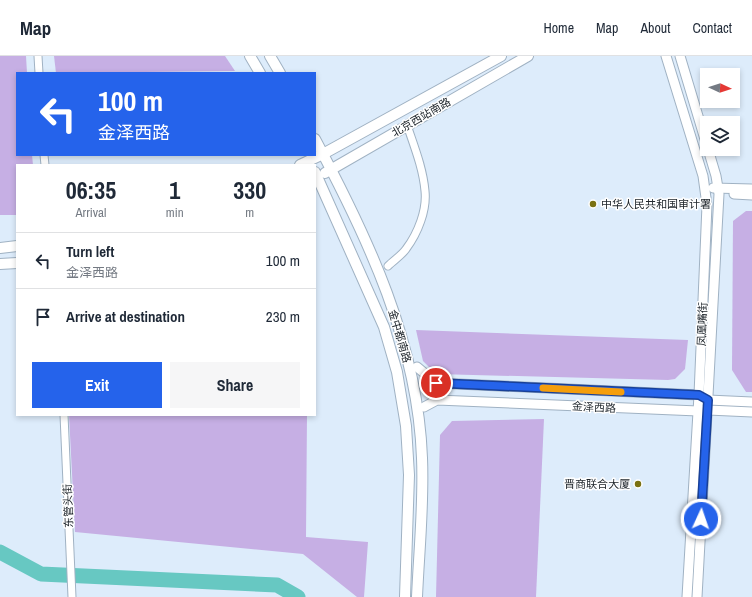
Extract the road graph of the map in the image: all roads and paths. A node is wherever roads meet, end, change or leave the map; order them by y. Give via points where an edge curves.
1 (38, 56) edge
2 (250, 56) edge
3 (270, 56) edge
4 (501, 56) edge
5 (528, 56) edge
6 (666, 56) edge
7 (680, 56) edge
8 (39, 72) edge
9 (259, 72) edge
10 (279, 72) edge
11 (700, 123) edge
12 (407, 125) junction
13 (316, 141) edge
14 (323, 154) junction
15 (710, 156) edge
16 (310, 160) edge
17 (331, 169) junction
18 (316, 176) edge
19 (752, 189) edge
20 (706, 191) junction
21 (718, 191) junction
22 (752, 195) edge
23 (16, 246) edge
24 (0, 248) edge
25 (16, 263) edge
26 (0, 264) edge
27 (388, 266) dead end
28 (417, 367) dead end
29 (699, 395) junction
30 (708, 400) junction
31 (752, 402) edge
32 (424, 407) dead end
33 (708, 410) junction
34 (698, 411) junction
35 (752, 412) edge
36 (64, 416) edge
37 (72, 597) edge
38 (404, 597) edge
39 (417, 597) edge
40 (687, 597) edge
41 (697, 597) edge

1 - 8 street
2 - 9 main road
3 - 10 main road
4 - 14 main road, 北京西站南路
5 - 12 main road, 北京西站南路
6 - 20 street, 凤凰嘴街
7 - 11 street
12 - 17 main road, 北京西站南路
12 - 27 street via 420,164 425,192 423,211 416,233 406,250
13 - 14 main road, 金中都南路
14 - 16 main road, 北京西站南路
14 - 17 main road, 金中都南路
15 - 21 street, 凤凰嘴街
17 - 18 main road, 北京西站南路
17 - 39 main road, 金中都南路 via 367,243 393,309 410,371 422,457
18 - 38 main road, 金中都南路 via 384,327 397,372 406,426 409,475
19 - 21 street
20 - 21 street
20 - 29 street, 凤凰嘴街
21 - 22 street
21 - 30 street, 凤凰嘴街
23 - 24 main road
25 - 26 main road
28 - 29 street, 金泽西路 via 436,383
29 - 30 street, 金泽西路
29 - 34 street, 凤凰嘴街
30 - 31 street, 金泽西路
30 - 33 street, 凤凰嘴街
32 - 34 street, 金泽西路 via 437,400
33 - 34 street, 金泽西路
33 - 35 street, 金泽西路
33 - 41 street, 凤凰嘴街
34 - 40 street, 凤凰嘴街
36 - 37 street, 东管头街

